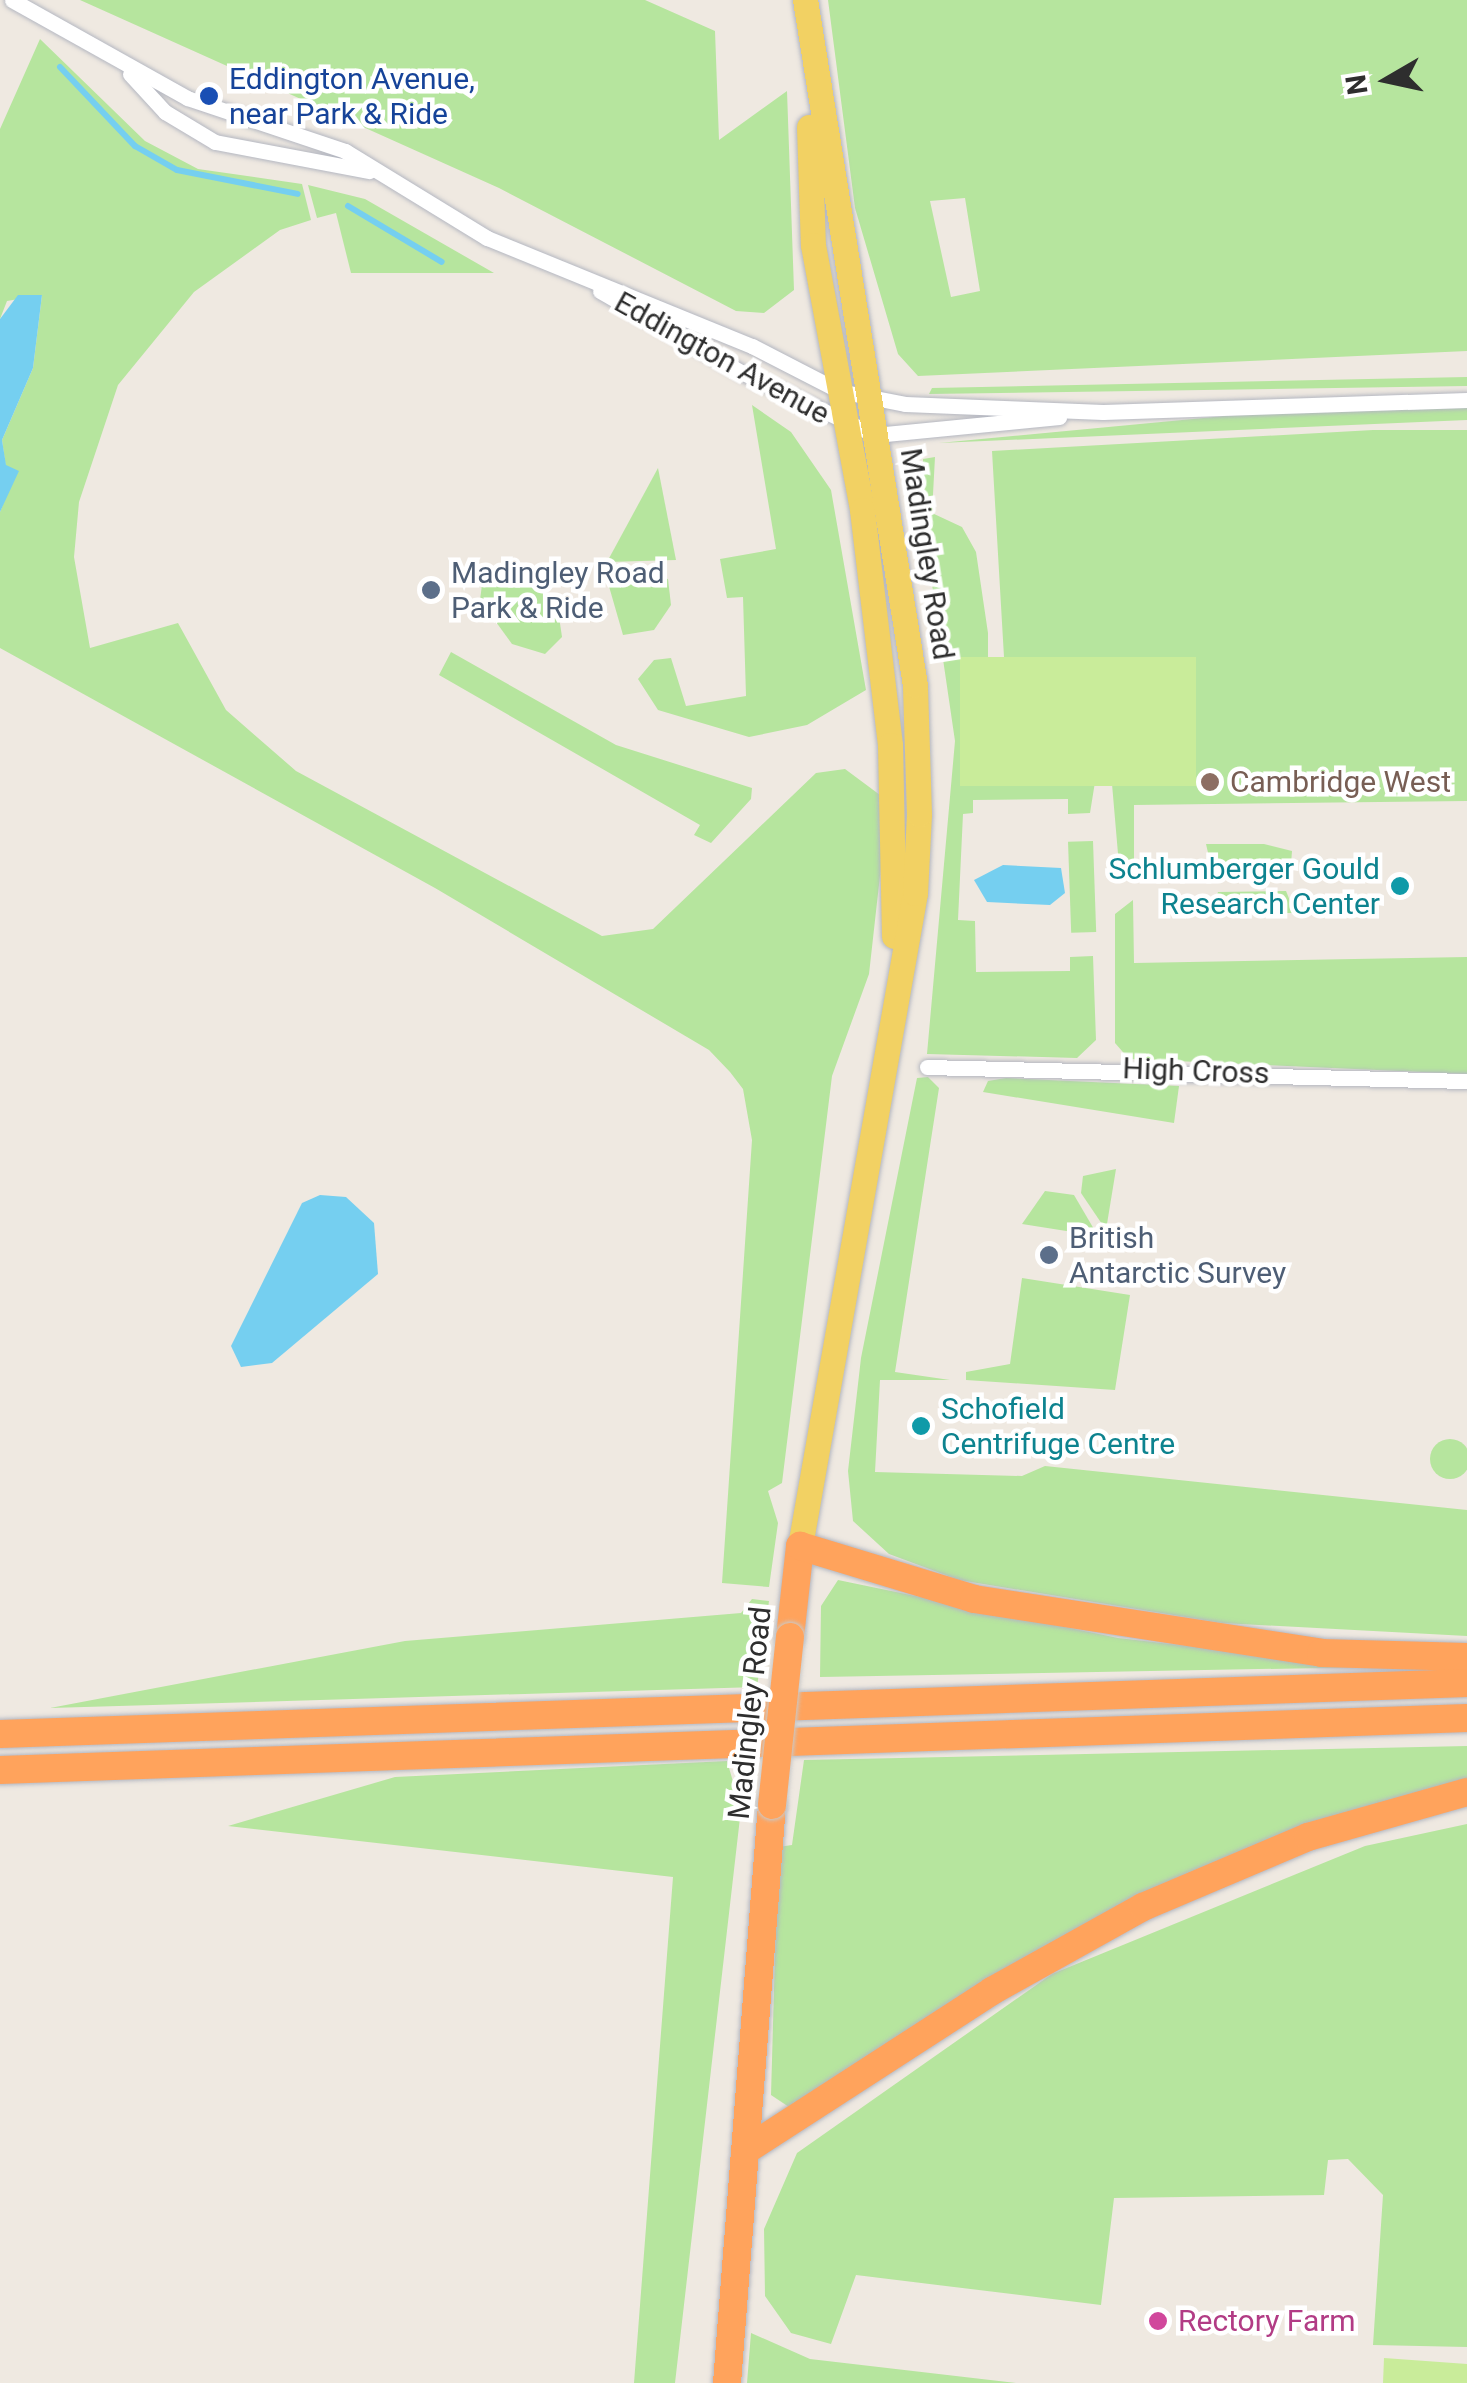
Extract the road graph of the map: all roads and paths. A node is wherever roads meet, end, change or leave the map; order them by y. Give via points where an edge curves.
1 (12, 0) edge
2 (805, 0) edge
3 (810, 66) junction
4 (124, 67) junction
5 (373, 171) junction
6 (572, 273) junction
7 (839, 391) junction
8 (869, 398) junction
9 (1467, 400) edge
10 (1103, 412) junction
11 (847, 427) junction
12 (876, 435) junction
13 (884, 1055) junction
14 (927, 1067) dead end
15 (1467, 1081) edge
16 (800, 1546) junction
17 (1467, 1657) edge
18 (1467, 1683) edge
19 (1467, 1718) edge
20 (0, 1734) edge
21 (0, 1770) edge
22 (1467, 1792) edge
23 (748, 2149) junction
24 (727, 2383) edge

1 - 4 street, Eddington Avenue
2 - 3 main road, Madingley Road
3 - 7 main road, Madingley Road via 813,245
3 - 8 main road, Madingley Road
4 - 5 street, Eddington Avenue via 238,118 345,151
4 - 5 street, Eddington Avenue via 165,112 215,142
5 - 6 street, Eddington Avenue via 487,238
6 - 7 street, Eddington Avenue
6 - 11 street, Eddington Avenue
7 - 8 street, Eddington Avenue
7 - 11 main road, Madingley Road
8 - 10 street, Eddington Avenue
8 - 12 main road, Madingley Road
9 - 10 street
10 - 12 street
11 - 12 street, Eddington Avenue
11 - 13 main road, Madingley Road via 896,815
12 - 13 main road, Madingley Road via 915,684 919,814
13 - 16 main road, Madingley Road
14 - 15 street, High Cross
16 - 17 highway via 974,1599 1322,1653
16 - 23 highway, Madingley Road, bridge via 772,1805
18 - 20 highway
19 - 21 highway
22 - 23 highway via 1308,1838 1143,1907 992,1990
23 - 24 highway, Madingley Road

